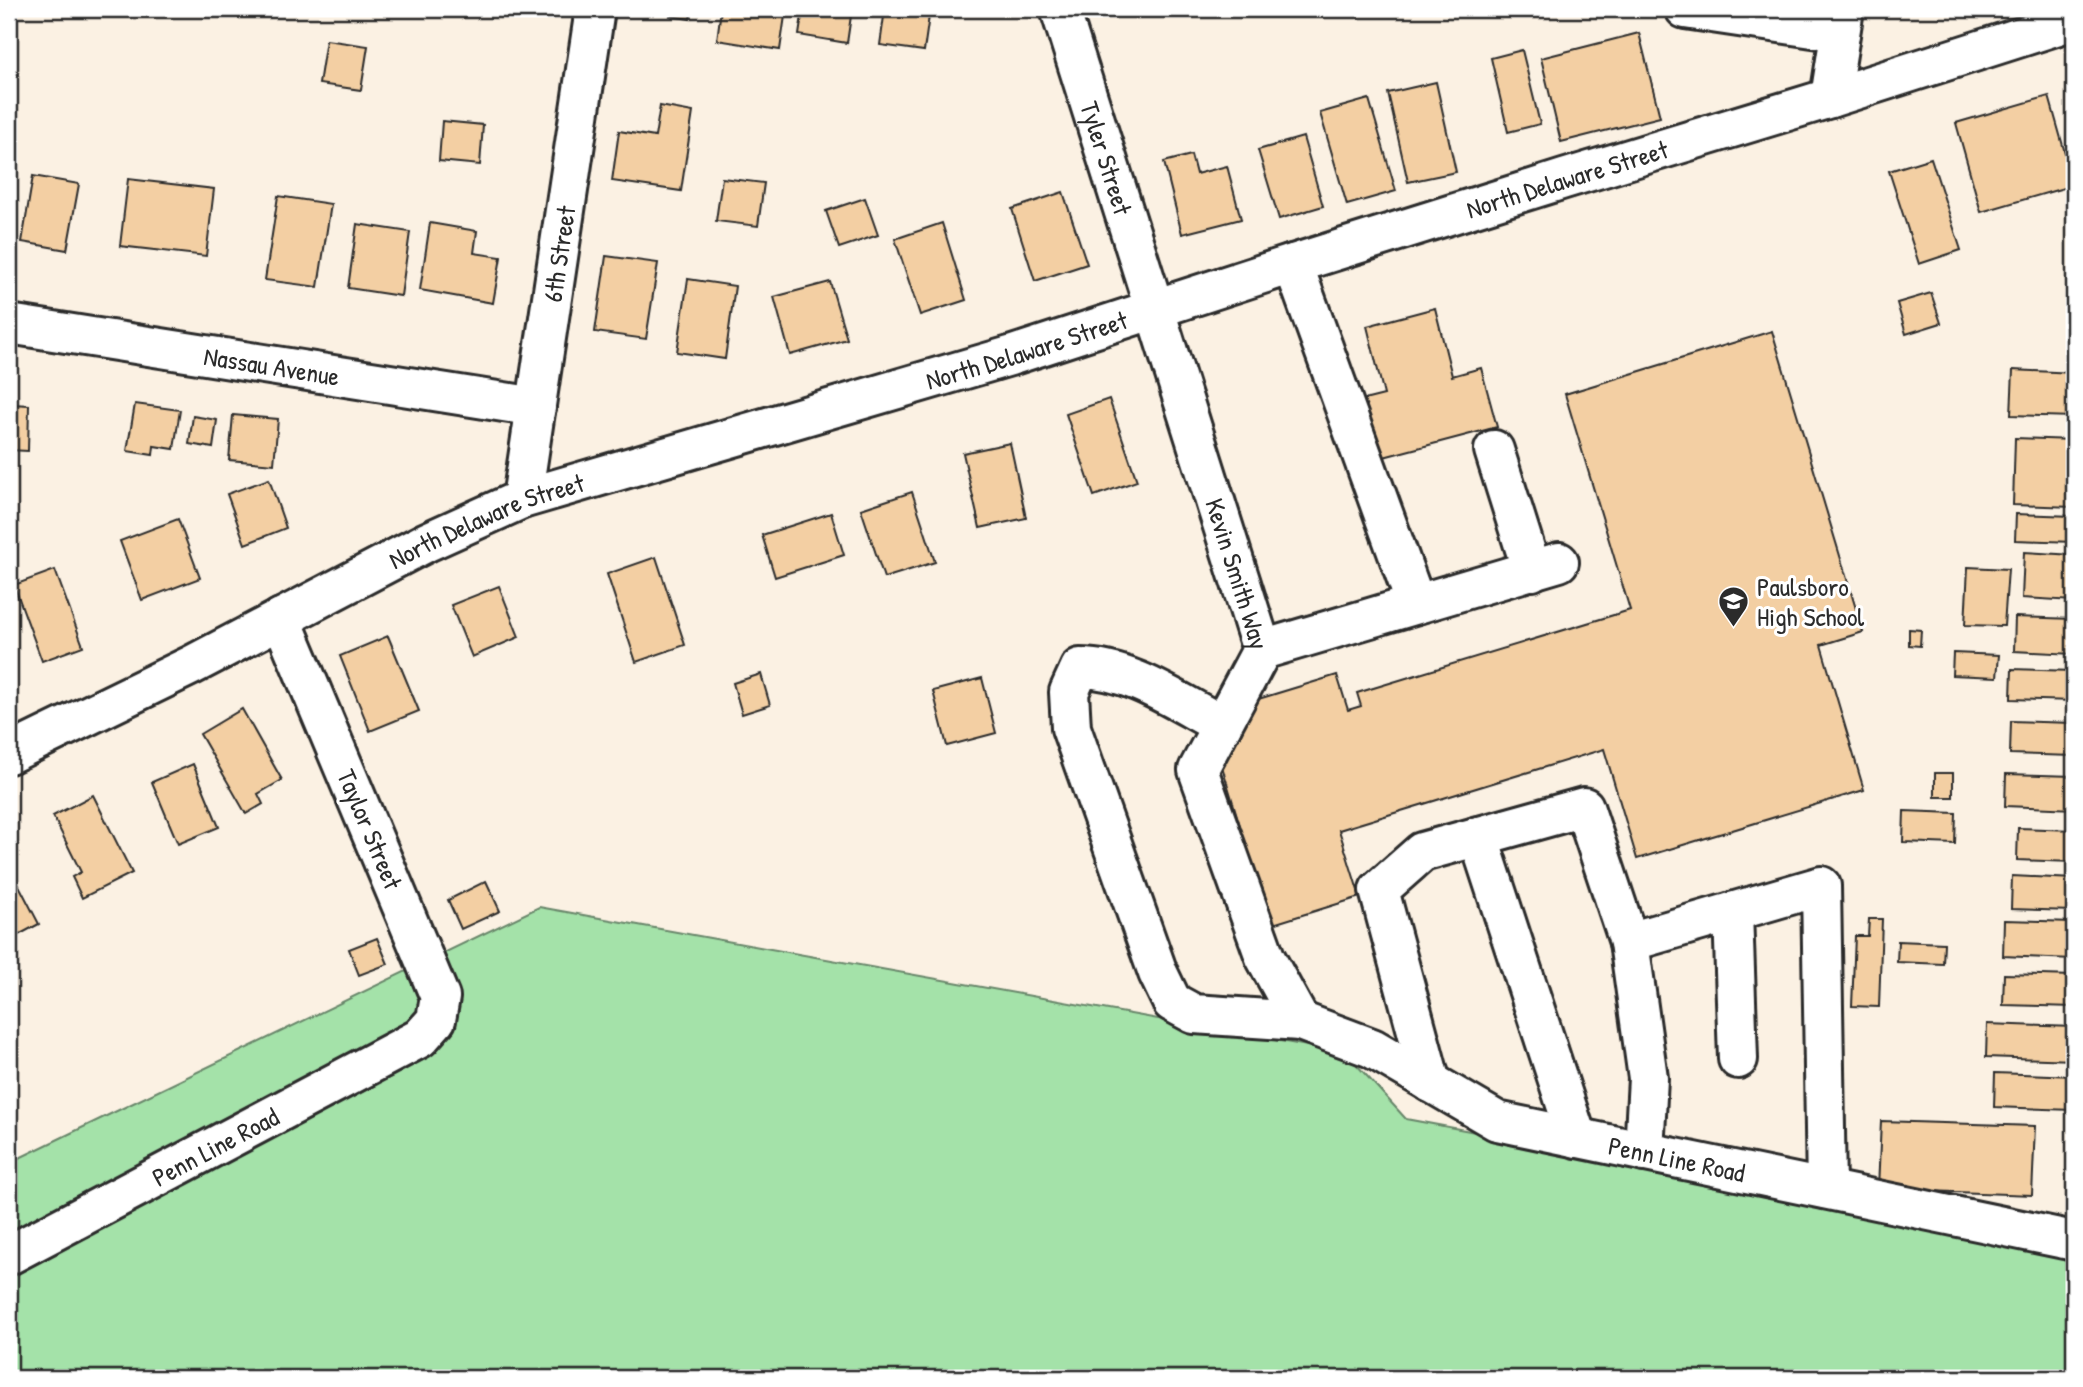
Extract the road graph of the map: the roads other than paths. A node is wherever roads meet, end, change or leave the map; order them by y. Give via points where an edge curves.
1 (595, 9) edge
2 (1060, 9) edge
3 (1685, 9) edge
4 (1842, 20) edge
5 (2074, 20) edge
6 (1830, 98) junction
7 (1293, 264) junction
8 (1155, 307) junction
9 (9, 324) edge
10 (536, 407) junction
11 (1494, 450) dead end
12 (522, 499) junction
13 (1416, 604) junction
14 (281, 618) junction
15 (1262, 650) junction
16 (1222, 725) junction
17 (9, 754) edge
18 (1478, 836) junction
19 (1733, 912) junction
20 (1629, 942) junction
21 (1300, 1021) junction
22 (419, 1038) joint
23 (1738, 1059) dead end
24 (1431, 1083) junction
25 (1577, 1138) junction
26 (1644, 1152) junction
27 (1826, 1189) junction
28 (2074, 1241) edge
29 (9, 1255) edge

1 - 10 street, 6th Street
2 - 8 street, Tyler Street
3 - 4 street
4 - 6 street
5 - 6 street, North Delaware Street
6 - 7 street, North Delaware Street
7 - 8 street, North Delaware Street
7 - 13 street
8 - 12 street, North Delaware Street via 1010,356
8 - 15 street, Kevin Smith Way
9 - 10 street, Nassau Avenue
10 - 12 street, 6th Street
11 - 13 street via 1545,566
12 - 14 street, North Delaware Street via 427,542
13 - 15 street
14 - 17 street, North Delaware Street
14 - 22 street, Taylor Street via 440,997 436,1020
15 - 16 street, Kevin Smith Way
16 - 21 street, Kevin Smith Way via 1198,770 1265,957
16 - 21 street, Penn Line Road via 1131,677 1095,668 1080,668 1069,692 1071,727 1172,1002 1194,1014
18 - 20 street via 1584,807
18 - 24 street via 1422,852 1379,890
18 - 25 street
19 - 20 street
19 - 23 street
19 - 27 street via 1821,886
20 - 26 street via 1648,1078
21 - 24 street, Penn Line Road via 1372,1048
22 - 29 street, Penn Line Road
24 - 25 street, Penn Line Road via 1497,1121
25 - 26 street, Penn Line Road
26 - 27 street, Penn Line Road
27 - 28 street, Penn Line Road

